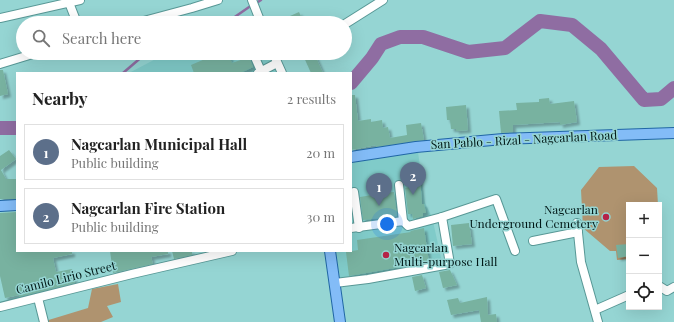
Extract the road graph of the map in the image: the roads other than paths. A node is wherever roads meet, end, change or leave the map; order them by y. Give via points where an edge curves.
1 (80, 0) edge
2 (218, 0) edge
3 (252, 0) edge
4 (383, 0) edge
5 (69, 2) edge
6 (74, 16) edge
7 (163, 16) edge
8 (258, 16) edge
9 (0, 18) edge
10 (352, 20) edge
11 (16, 59) edge
12 (256, 60) edge
13 (276, 60) edge
14 (277, 63) junction
15 (0, 64) edge
16 (260, 72) edge
17 (282, 72) edge
18 (674, 133) edge
19 (352, 158) edge
20 (399, 185) dead end
21 (354, 192) dead end
22 (16, 205) edge
23 (0, 206) edge
24 (442, 217) junction
25 (403, 221) junction
26 (577, 223) dead end
27 (355, 228) edge
28 (578, 232) junction
29 (533, 241) dead end
30 (515, 251) dead end
31 (228, 252) edge
32 (330, 252) edge
33 (335, 282) junction
34 (674, 287) edge
35 (662, 289) edge
36 (626, 296) edge
37 (38, 298) junction
38 (0, 307) edge
39 (595, 310) junction
40 (44, 322) edge
41 (340, 322) edge
42 (598, 322) edge

1 - 5 street
2 - 7 street
3 - 8 street
4 - 10 street
5 - 6 street
5 - 9 street
11 - 15 street
12 - 16 street
13 - 14 street
14 - 16 street
14 - 17 street
18 - 19 main road, San Pablo - Rizal - Nagcarlan Road via 502,139 416,147
20 - 25 street
21 - 27 street
22 - 23 main road
24 - 25 street via 408,226
24 - 30 street via 496,199
24 - 33 street via 450,264 368,279
25 - 27 street
26 - 28 street
28 - 29 street
28 - 39 street via 581,262
31 - 37 street, Camilo Lirio Street
32 - 33 main road
33 - 41 main road
34 - 35 street via 667,291
36 - 39 street
37 - 38 street, Camilo Lirio Street
37 - 40 street
39 - 42 street

